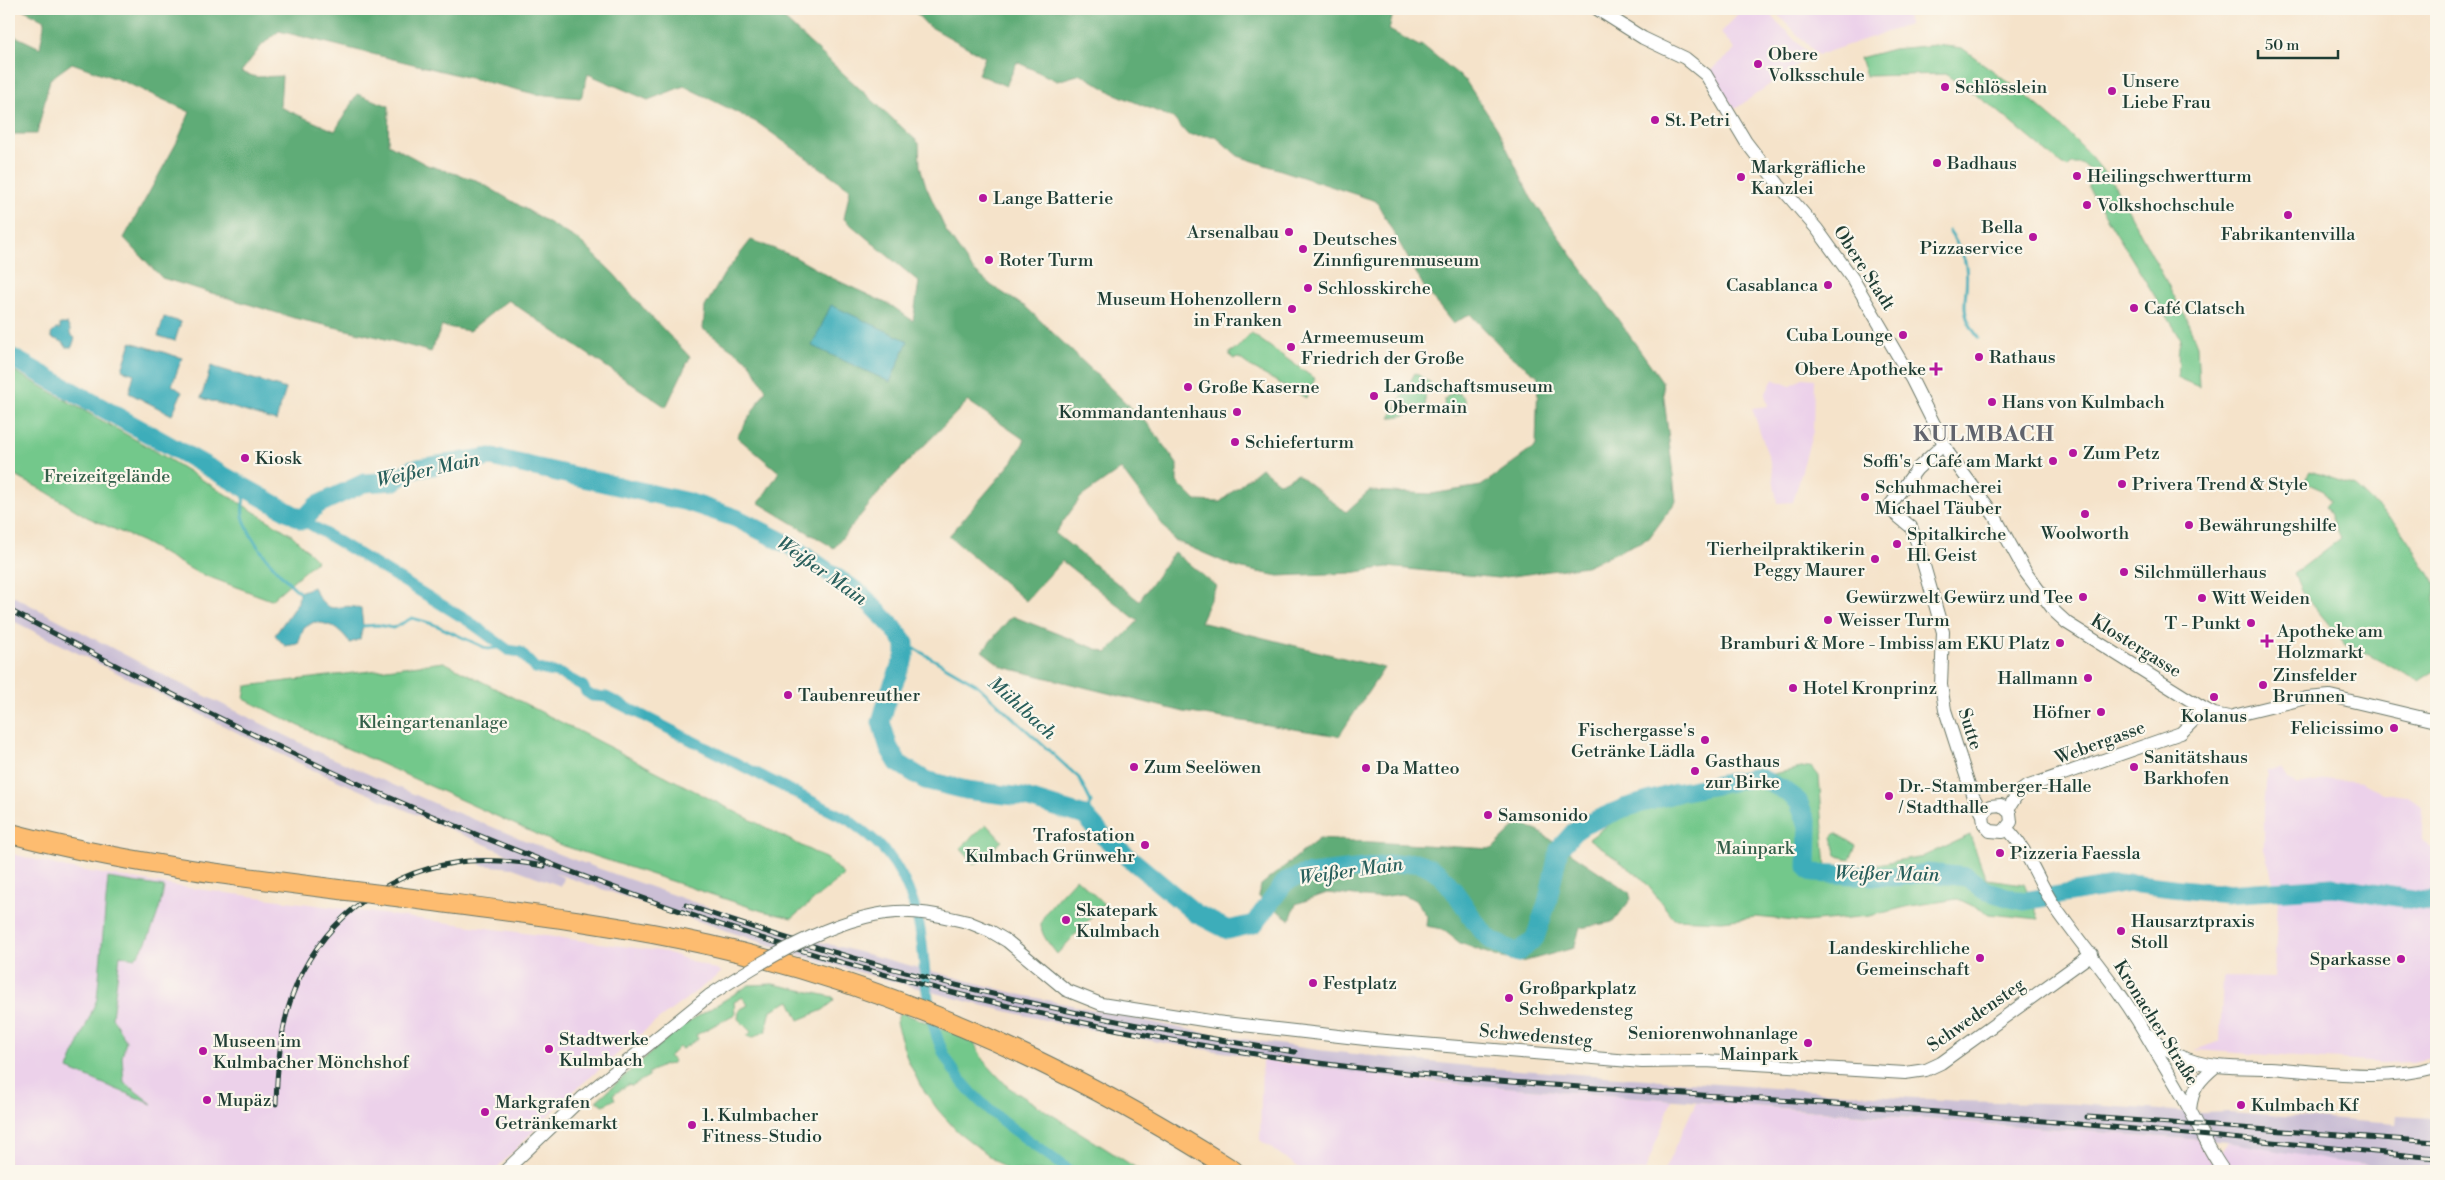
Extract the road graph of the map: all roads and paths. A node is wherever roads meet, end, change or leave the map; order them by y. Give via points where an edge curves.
1 (1597, 9) edge
2 (1944, 444) junction
3 (2055, 612) joint
4 (2201, 707) junction
5 (2436, 721) edge
6 (2008, 809) junction
7 (1983, 815) junction
8 (2007, 829) junction
9 (9, 833) edge
10 (2092, 954) junction
11 (2145, 1032) junction
12 (2216, 1066) junction
13 (2436, 1067) edge
14 (2190, 1110) junction
15 (505, 1171) edge
16 (1234, 1171) edge
17 (2224, 1171) edge

1 - 2 street, Obere Stadt via 1643,38 1685,58 1715,87 1746,142 1853,278 1912,380
2 - 3 street, Obere Stadt via 1994,514 2026,573
2 - 7 street, Sutte via 1917,468 1888,508 1911,527 1918,545 1943,632 1941,685 1945,710 1972,794
3 - 4 street, Klostergasse via 2086,636
4 - 5 street, Klostergasse via 2229,717 2307,698 2330,696
4 - 6 street, Webergasse via 2195,719 2181,733 2026,787
6 - 7 street via 1994,804
6 - 8 street via 2011,822
7 - 8 street, Sutte via 1984,824 1990,831 1999,833
8 - 10 street via 2057,910
9 - 16 highway, bridge via 186,869 597,924 756,957 886,998 983,1035 1119,1102
10 - 11 street, Kronacher Straße
10 - 15 street, Schwedensteg, bridge via 1941,1063 1926,1070 1905,1073 1705,1061 1642,1062 1394,1042 1216,1022 1101,1004 1066,990 990,931 932,914 896,912 852,921 792,946 743,973 582,1098
11 - 12 street via 2185,1059
11 - 14 street, Kronacher Straße
12 - 13 street via 2380,1076
12 - 14 street, Kronacher Straße via 2197,1082
14 - 17 street, Kronacher Straße

